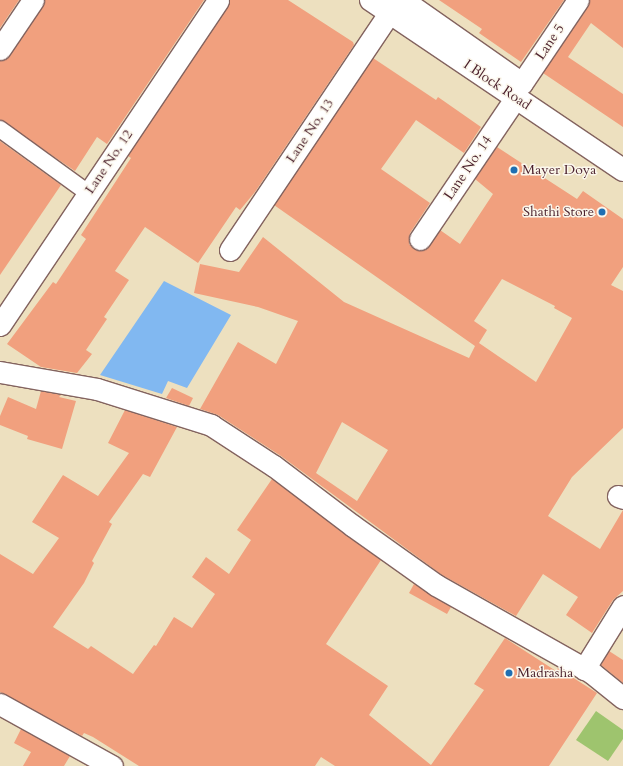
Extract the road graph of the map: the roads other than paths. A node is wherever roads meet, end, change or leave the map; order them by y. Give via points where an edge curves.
1 (33, 0) edge
2 (218, 0) edge
3 (372, 0) edge
4 (578, 0) edge
5 (397, 4) edge
6 (0, 49) edge
7 (519, 90) junction
8 (0, 128) edge
9 (623, 153) edge
10 (623, 170) edge
11 (88, 193) junction
12 (420, 239) dead end
13 (230, 250) dead end
14 (0, 325) edge
15 (0, 372) edge
16 (623, 606) edge
17 (584, 668) junction
18 (623, 698) edge
19 (0, 704) edge
20 (112, 766) edge

1 - 6 street
2 - 11 street, Lane No. 12
3 - 5 street, I Block Road
4 - 7 street, Lane 5
5 - 7 street, I Block Road
5 - 13 street, Lane No. 13
7 - 9 street, I Block Road
7 - 10 street, I Block Road
7 - 12 street, Lane No. 14
8 - 11 street
11 - 14 street, Lane No. 12
15 - 17 street via 97,389 211,425 274,466 436,585
16 - 17 street
17 - 18 street
19 - 20 street

